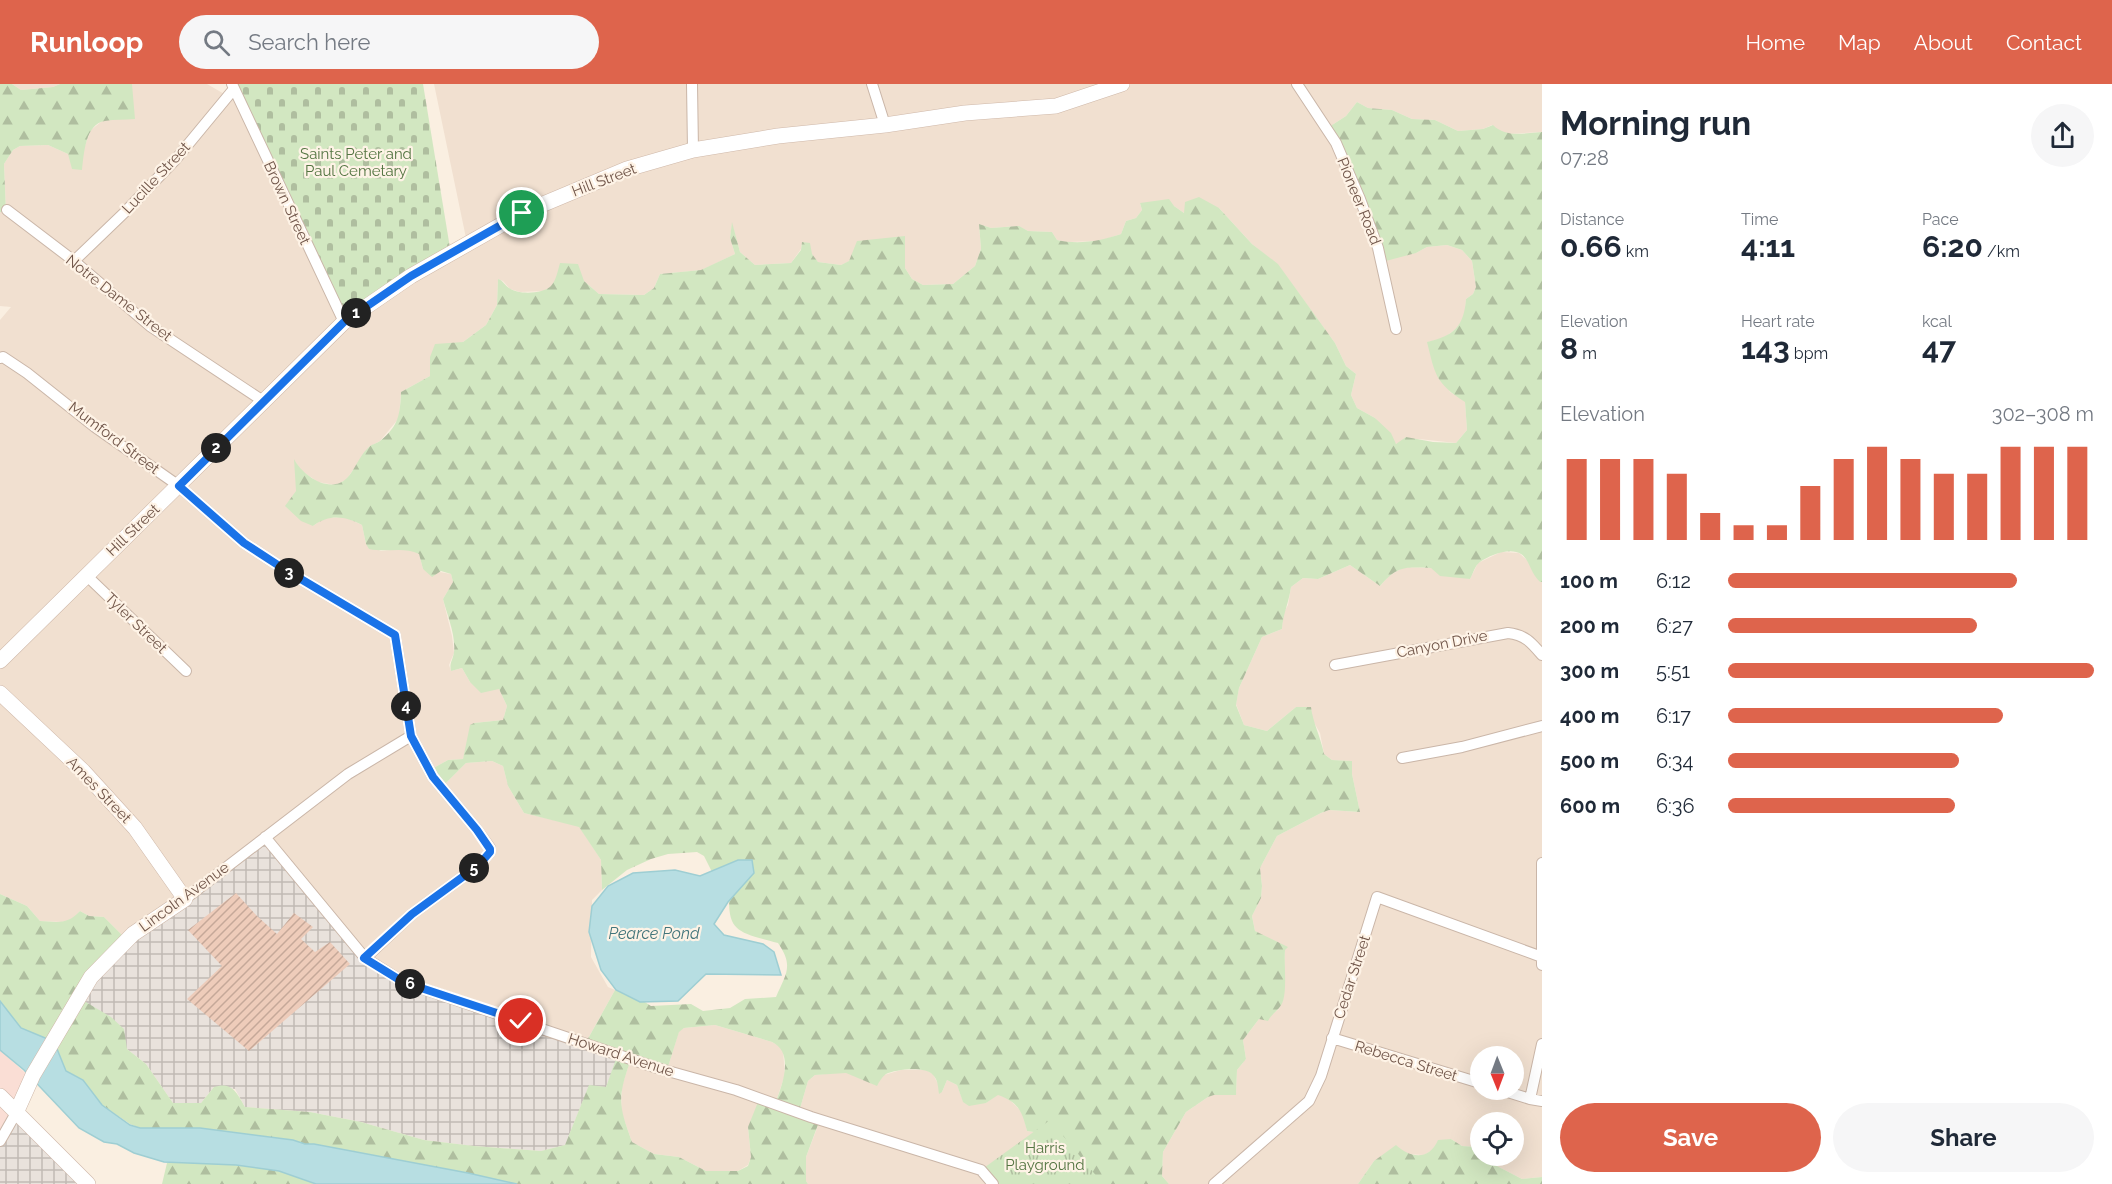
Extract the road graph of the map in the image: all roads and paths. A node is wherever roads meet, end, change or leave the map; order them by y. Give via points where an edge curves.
1 (692, 84) edge
2 (872, 84) edge
3 (1122, 84) edge
4 (1297, 84) edge
5 (233, 87) edge
6 (885, 125) junction
7 (693, 150) junction
8 (7, 210) dead end
9 (74, 261) junction
10 (344, 322) junction
11 (1396, 329) dead end
12 (0, 358) edge
13 (263, 401) junction
14 (179, 486) junction
15 (87, 576) junction
16 (1542, 655) edge
17 (0, 661) edge
18 (1335, 665) dead end
19 (186, 671) dead end
20 (0, 693) edge
21 (1542, 726) edge
22 (411, 736) junction
23 (1402, 758) dead end
24 (265, 837) junction
25 (1542, 862) edge
26 (185, 899) junction
27 (1542, 957) edge
28 (364, 958) junction
29 (1542, 965) edge
30 (1332, 1038) junction
31 (1542, 1044) edge
32 (1470, 1080) edge
33 (0, 1096) edge
34 (1524, 1097) edge
35 (1530, 1099) junction
36 (1542, 1101) edge
37 (16, 1113) junction
38 (0, 1141) edge
39 (991, 1183) edge
40 (88, 1184) edge
41 (1214, 1184) edge

1 - 7 street
2 - 6 street
3 - 6 street, Hill Street via 1056,106
4 - 11 street, Pioneer Road via 1336,143 1360,199 1378,248
5 - 9 street, Lucille Street via 176,159
5 - 10 street, Brown Street
6 - 7 street, Hill Street
7 - 10 street, Hill Street via 627,169 522,213 411,276
8 - 9 street, Notre Dame Street
9 - 13 street, Notre Dame Street via 150,326
10 - 13 street, Hill Street
12 - 14 street, Mumford Street
13 - 14 street, Hill Street
14 - 15 street, Hill Street
14 - 22 street, Mumford Street via 244,543 395,635
15 - 17 street, Hill Street
15 - 19 street, Tyler Street
16 - 18 street, Canyon Drive via 1529,639 1508,633
20 - 26 street, Ames Street via 83,771 135,828
21 - 23 street
22 - 24 street, Lincoln Avenue via 348,774
22 - 28 street, Mumford Street via 433,777 490,852
24 - 26 street, Lincoln Avenue
24 - 28 street, Howard Avenue
25 - 27 street
26 - 37 street, Lincoln Avenue via 134,934 91,977
27 - 29 street
27 - 30 street, Cedar Street via 1377,897
28 - 39 street, Howard Avenue via 403,982 657,1068 981,1170
30 - 32 street, Rebecca Street
30 - 41 street, Cedar Street via 1309,1101
31 - 35 street
33 - 37 street
34 - 35 street
35 - 36 street
37 - 38 street
37 - 40 street

